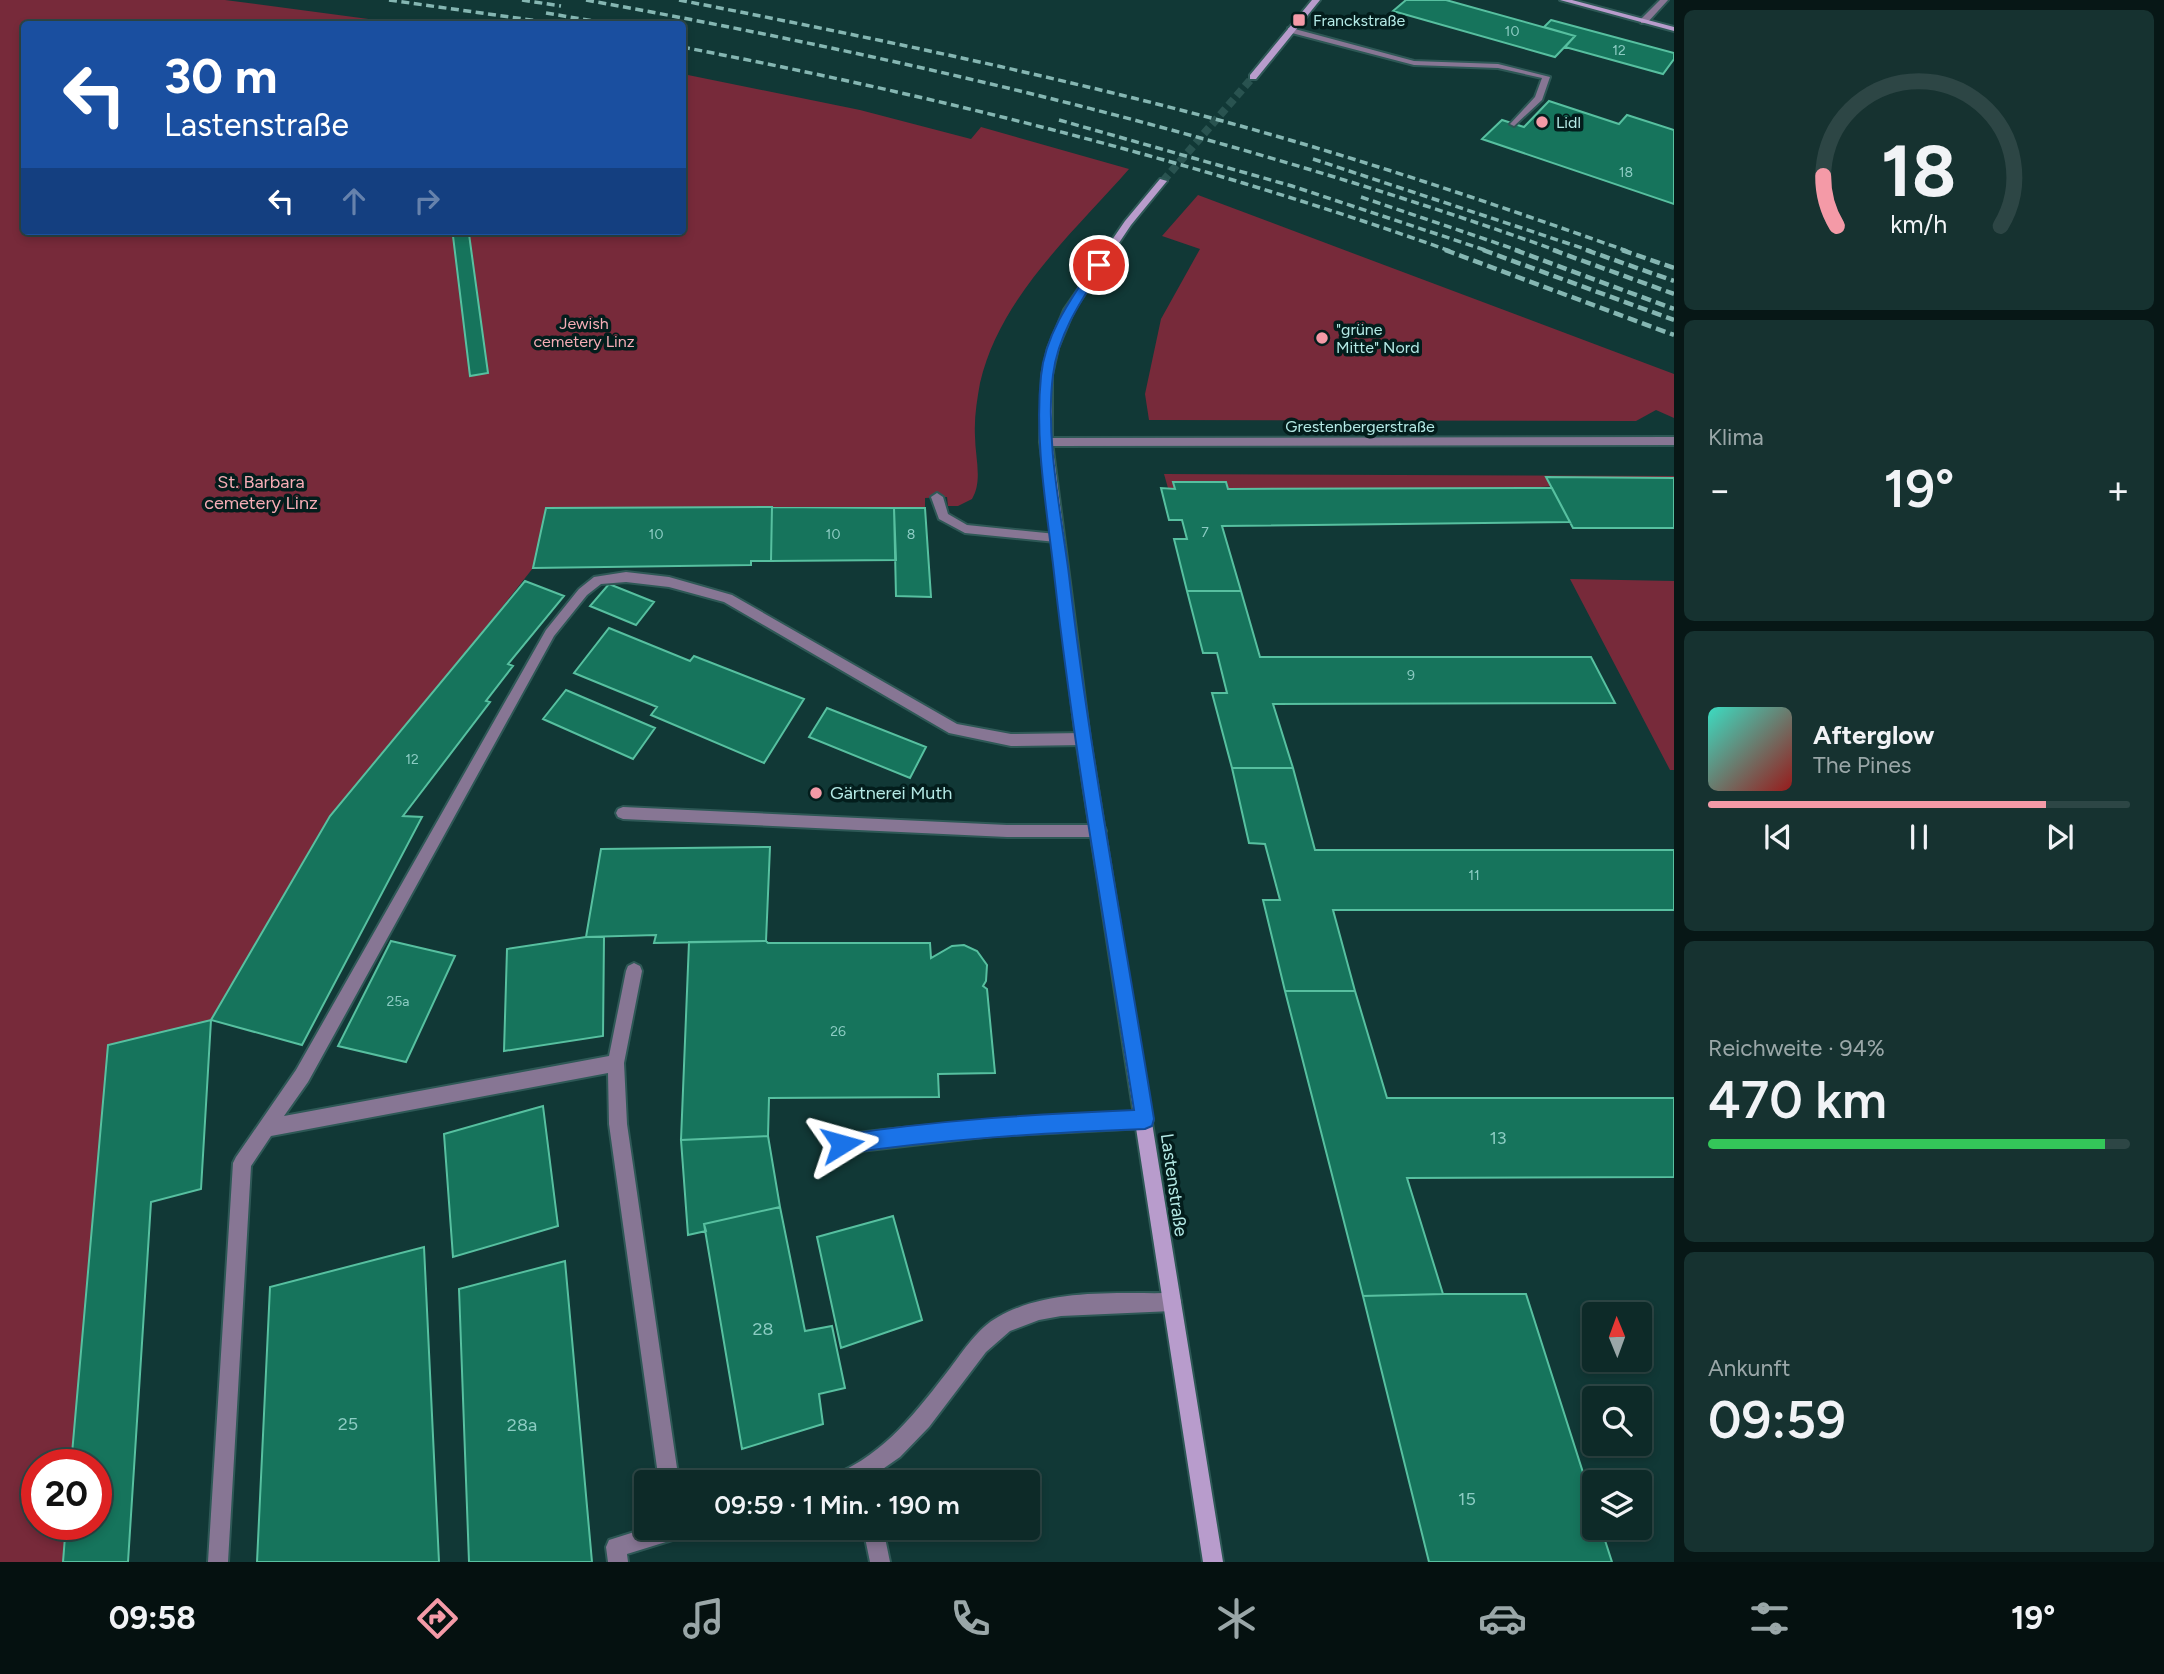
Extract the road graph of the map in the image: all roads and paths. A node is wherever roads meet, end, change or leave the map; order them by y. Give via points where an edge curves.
1 (1316, 0) edge
2 (1564, 0) edge
3 (1669, 0) edge
4 (1644, 21) junction
5 (1674, 29) edge
6 (1291, 30) junction
7 (1253, 77) tunnel mouth
8 (1514, 124) dead end
9 (1164, 181) tunnel mouth
10 (1674, 441) edge
11 (1046, 442) junction
12 (937, 497) dead end
13 (1056, 538) junction
14 (1083, 739) junction
15 (623, 813) dead end
16 (1099, 831) junction
17 (634, 971) dead end
18 (616, 1063) junction
19 (1145, 1119) junction
20 (266, 1128) junction
21 (842, 1144) dead end
22 (1172, 1302) junction
23 (667, 1470) edge
24 (872, 1470) edge
25 (640, 1540) edge
26 (875, 1540) edge
27 (218, 1562) edge
28 (618, 1562) edge
29 (880, 1562) edge
30 (1213, 1562) edge

1 - 6 main road
2 - 4 main road
3 - 4 street
4 - 5 main road
6 - 7 main road
6 - 8 street via 1414,63 1498,65 1545,77 1539,97
9 - 11 main road, Lastenstraße via 1113,244 1061,326 1047,375
10 - 11 street, Grestenbergerstraße
11 - 13 main road, Lastenstraße
12 - 13 street via 943,516 965,529
13 - 14 main road, Lastenstraße
14 - 16 main road, Lastenstraße
14 - 20 street via 1011,740 954,729 728,598 668,582 626,577 598,580 550,633 302,1076
15 - 16 street
16 - 19 main road, Lastenstraße
17 - 18 street
18 - 20 street
18 - 23 street via 618,1124
19 - 21 street via 926,1132
19 - 22 main road, Lastenstraße
20 - 27 street via 242,1163
22 - 24 street via 1033,1311 1004,1324 979,1346 911,1434
22 - 30 main road, Lastenstraße
25 - 28 street via 616,1547
26 - 29 street

